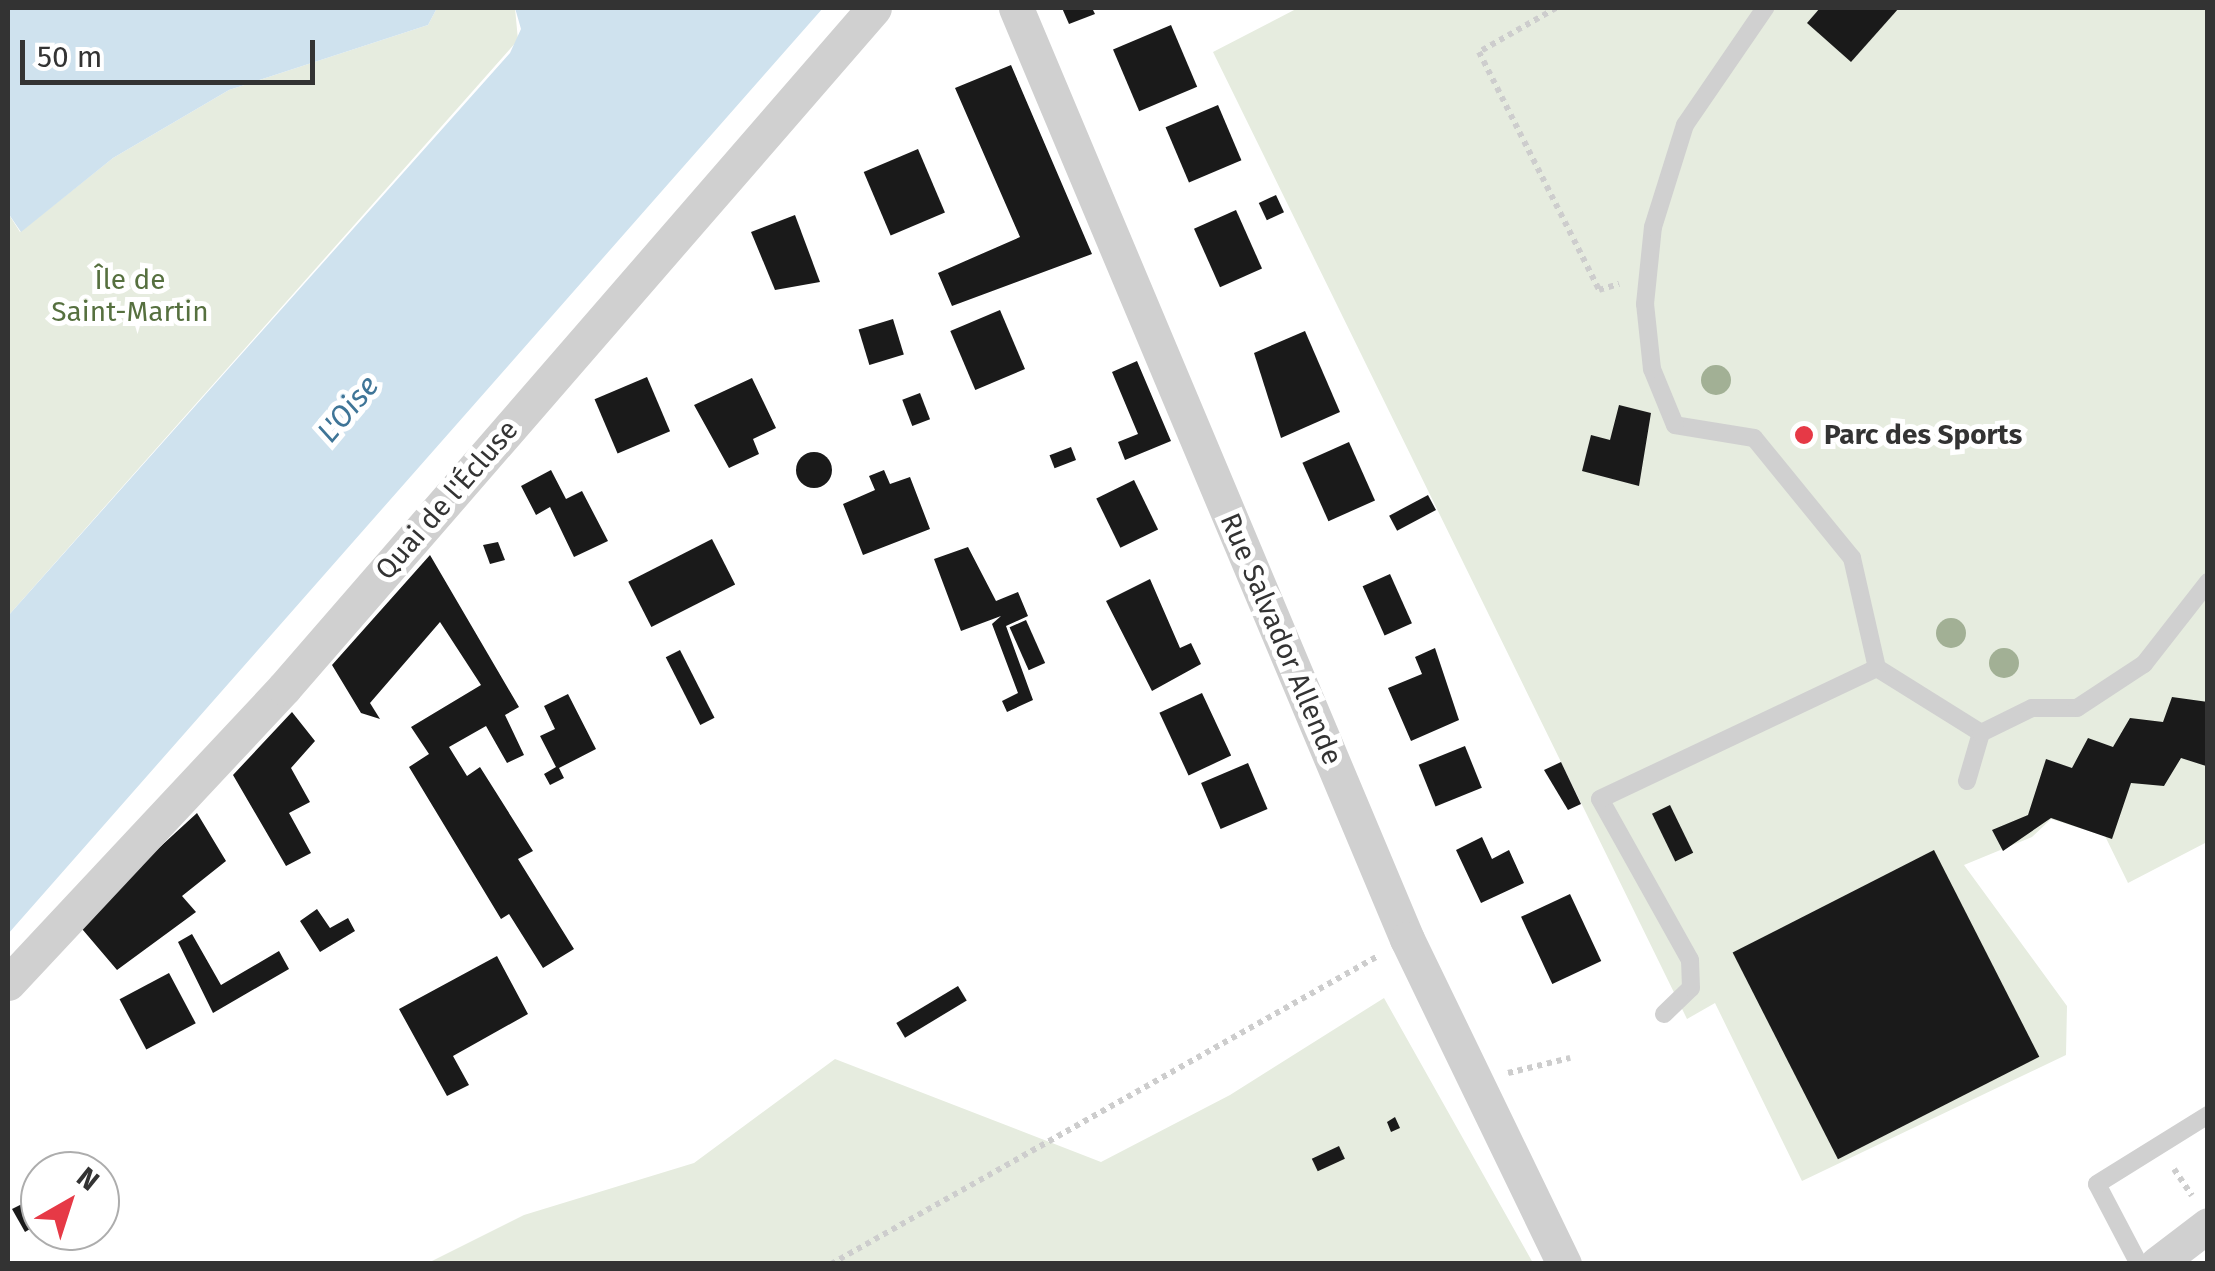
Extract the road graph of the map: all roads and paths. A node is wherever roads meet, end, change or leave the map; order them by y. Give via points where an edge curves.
1 (874, 8) edge
2 (1016, 8) edge
3 (1556, 8) edge
4 (1766, 8) edge
5 (1648, 274) junction
6 (2208, 582) edge
7 (1877, 668) junction
8 (1982, 733) junction
9 (1966, 782) dead end
10 (1407, 939) junction
11 (8, 983) edge
12 (1664, 1014) dead end
13 (1570, 1058) dead end
14 (1476, 1080) junction
15 (2208, 1115) edge
16 (2159, 1147) junction
17 (2203, 1214) edge
18 (832, 1264) edge
19 (1564, 1264) edge
20 (2139, 1264) edge
21 (2158, 1264) edge

1 - 11 street, Quai de l'Écluse via 284,688
2 - 10 street, Rue Salvador Allende
3 - 5 path via 1479,52 1600,290
4 - 5 lane via 1684,125
5 - 7 lane via 1652,370 1675,425 1754,438 1802,494 1852,558
6 - 8 lane via 2144,664 2076,708 2032,708
7 - 8 lane
7 - 12 lane via 1600,799 1690,960 1691,988
8 - 9 lane
10 - 14 street, Rue Salvador Allende
10 - 18 path
13 - 14 path
14 - 19 street, Rue Salvador Allende
15 - 16 lane
16 - 17 path
16 - 20 lane via 2097,1184
17 - 21 street

